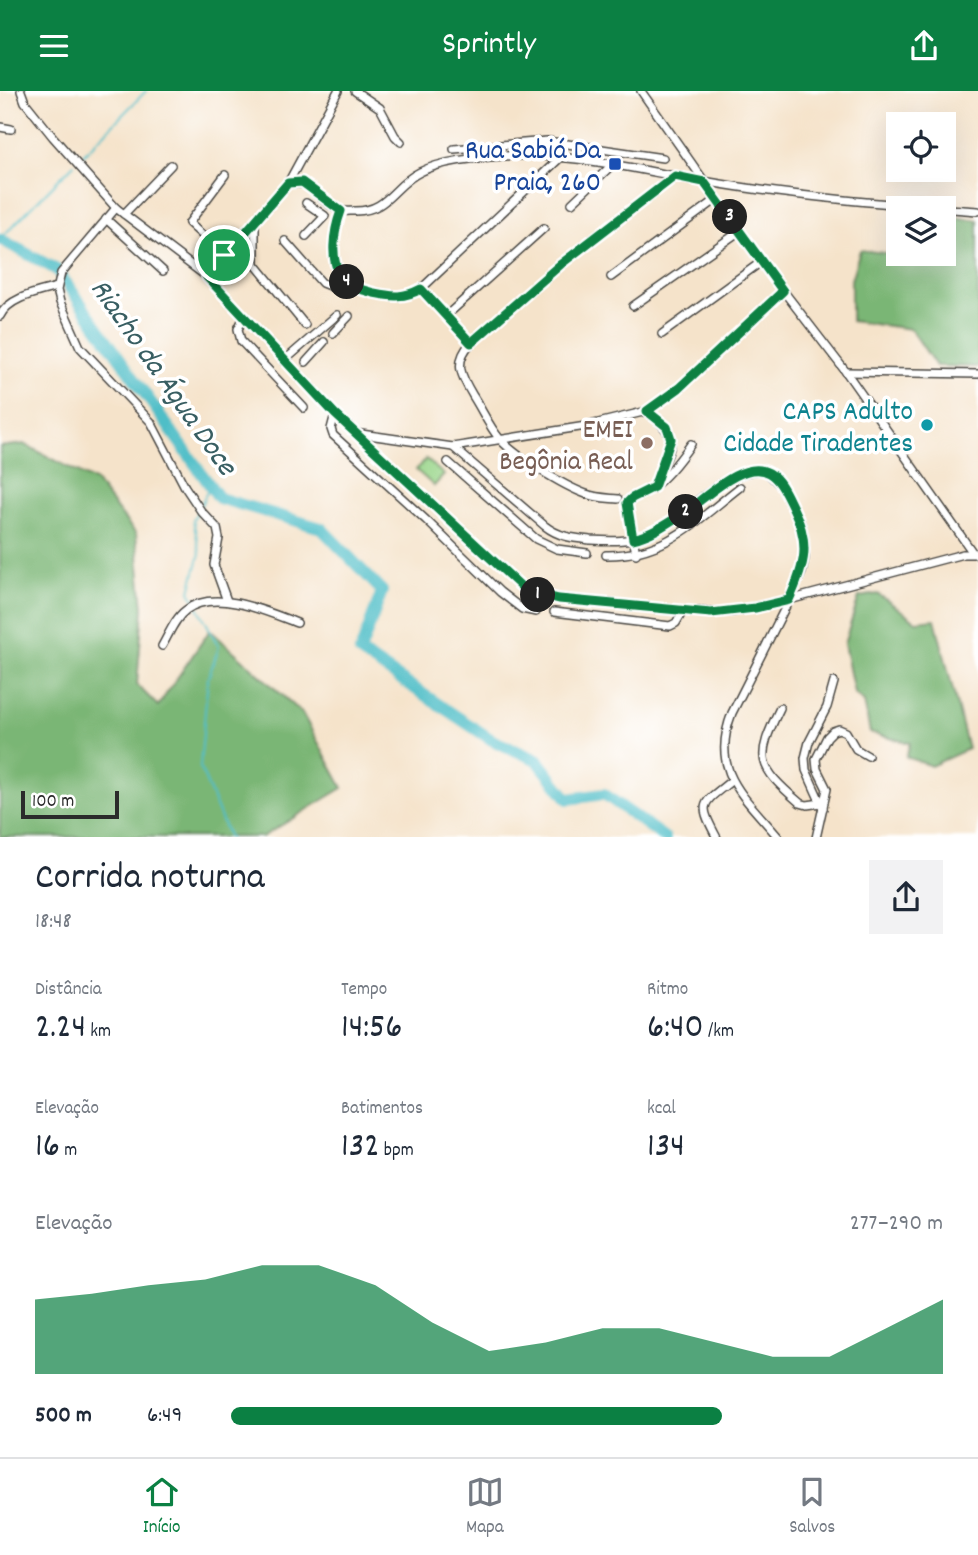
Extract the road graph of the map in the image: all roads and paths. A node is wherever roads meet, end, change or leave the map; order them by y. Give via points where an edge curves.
1 (21, 91) edge
2 (338, 91) edge
3 (355, 91) edge
4 (640, 91) edge
5 (0, 127) edge
6 (10, 129) dead end
7 (547, 141) junction
8 (401, 142) dead end
9 (454, 149) dead end
10 (547, 156) junction
11 (562, 156) junction
12 (663, 158) dead end
13 (613, 164) junction
14 (171, 165) dead end
15 (225, 175) dead end
16 (675, 176) junction
17 (704, 182) junction
18 (288, 183) junction
19 (717, 199) junction
20 (306, 203) dead end
21 (572, 203) dead end
22 (116, 208) junction
23 (341, 211) junction
24 (978, 211) edge
25 (124, 214) junction
26 (325, 216) junction
27 (106, 219) junction
28 (255, 221) junction
29 (336, 224) junction
30 (544, 228) dead end
31 (740, 231) junction
32 (306, 236) dead end
33 (285, 241) dead end
34 (224, 255) junction
35 (761, 262) junction
36 (163, 271) dead end
37 (207, 277) junction
38 (611, 277) dead end
39 (344, 280) junction
40 (57, 287) junction
41 (421, 289) junction
42 (783, 291) junction
43 (633, 306) dead end
44 (337, 315) dead end
45 (447, 315) junction
46 (0, 316) edge
47 (349, 316) dead end
48 (244, 317) junction
49 (330, 321) junction
50 (304, 325) dead end
51 (662, 334) dead end
52 (308, 340) junction
53 (324, 342) dead end
54 (471, 343) junction
55 (317, 349) junction
56 (284, 361) junction
57 (306, 362) dead end
58 (846, 372) junction
59 (978, 374) edge
60 (304, 408) dead end
61 (647, 411) junction
62 (335, 414) junction
63 (354, 432) junction
64 (499, 439) junction
65 (691, 444) dead end
66 (453, 447) junction
67 (448, 462) dead end
68 (654, 487) junction
69 (740, 487) dead end
70 (618, 499) dead end
71 (513, 500) junction
72 (504, 511) junction
73 (633, 539) junction
74 (587, 553) dead end
75 (975, 553) edge
76 (636, 554) junction
77 (606, 555) dead end
78 (544, 597) junction
79 (789, 600) junction
80 (227, 601) junction
81 (683, 611) junction
82 (554, 612) dead end
83 (297, 623) dead end
84 (162, 646) dead end
85 (834, 682) dead end
86 (779, 708) dead end
87 (868, 756) dead end
88 (731, 781) junction
89 (822, 806) junction
90 (717, 837) edge
91 (778, 837) edge
92 (816, 837) edge

1 - 22 street via 53,137
2 - 18 street
3 - 8 street via 380,109
4 - 17 street
5 - 6 street
7 - 9 street
7 - 10 street
7 - 12 street
10 - 11 street
10 - 23 street via 500,156 442,165 419,172 375,209
11 - 13 street
11 - 41 street
13 - 16 street
13 - 21 street
14 - 25 street
15 - 34 street via 189,223
16 - 17 street
16 - 54 street via 561,264
17 - 19 street
17 - 24 street
18 - 23 street via 306,184
18 - 28 street
19 - 31 street
19 - 38 street
20 - 26 street
22 - 25 street
22 - 27 street
23 - 29 street
25 - 37 street
26 - 29 street
26 - 32 street
27 - 36 street
27 - 40 street via 61,273
28 - 34 street
28 - 50 street via 255,264
29 - 39 street via 335,260
30 - 45 street
31 - 35 street
31 - 43 street
33 - 39 street via 322,283 332,287
34 - 37 street
35 - 42 street
35 - 51 street
37 - 48 street
39 - 41 street via 362,290 393,297
40 - 46 street via 7,305
40 - 80 street via 80,347 151,422 186,487 217,528 214,565
41 - 45 street
42 - 58 street
42 - 61 street via 679,388
44 - 49 street
45 - 54 street
47 - 49 street via 335,331
48 - 56 street
48 - 60 street via 238,329 241,341
49 - 52 street
52 - 55 street
52 - 56 street
53 - 55 street
54 - 64 street via 461,355 463,378
55 - 57 street
56 - 62 street
58 - 59 street
58 - 75 street
61 - 64 street
61 - 68 street via 667,427 671,439
62 - 63 street
62 - 78 street via 333,436 500,591 530,612 536,611
63 - 66 street
63 - 78 street via 508,576 526,591
64 - 66 street
64 - 70 street via 574,488
65 - 68 street
66 - 71 street
67 - 72 street
68 - 73 street via 632,498 627,506
69 - 76 street via 669,541
71 - 72 street
71 - 73 street via 561,536
72 - 74 street via 547,545
73 - 76 street
73 - 79 street via 656,531 726,481 754,470 767,472 782,487 804,539 802,572
75 - 79 street
76 - 77 street
78 - 81 street
79 - 81 street via 732,611
79 - 88 street via 725,731 723,750
80 - 83 street
80 - 84 street via 198,604 184,611
81 - 82 street via 670,626
85 - 89 street via 804,758
86 - 89 street via 765,740 765,769 800,803
87 - 89 street via 856,750 842,730 827,737 816,759 827,789
88 - 90 street via 704,807
88 - 91 street
89 - 92 street

